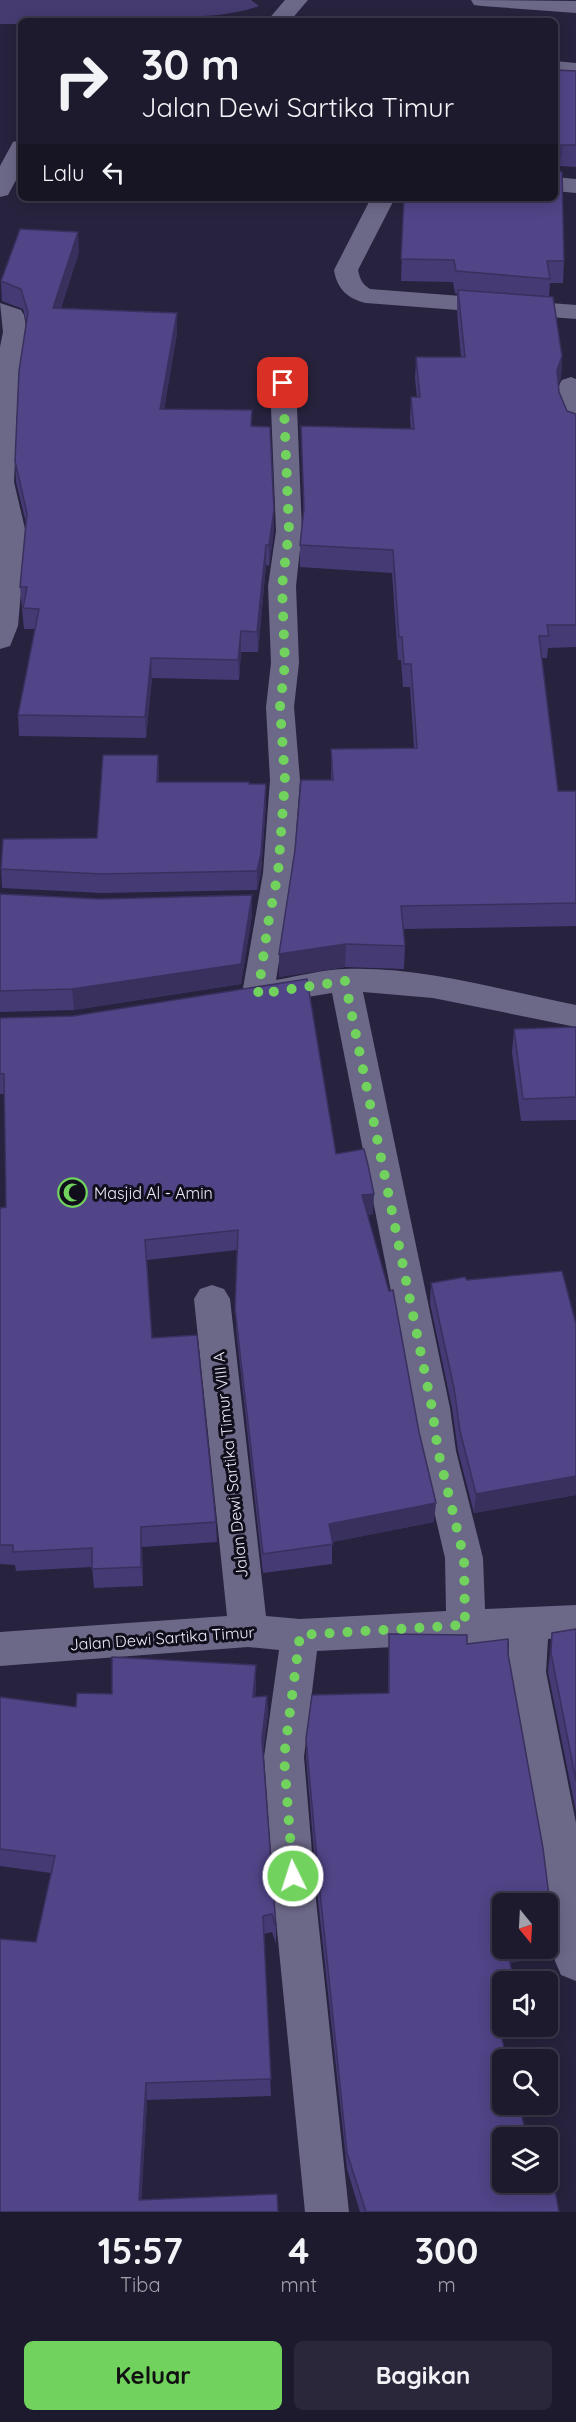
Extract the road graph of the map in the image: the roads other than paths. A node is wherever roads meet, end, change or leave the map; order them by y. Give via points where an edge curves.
1 (297, 0) edge
2 (482, 0) edge
3 (576, 7) edge
4 (281, 18) edge
5 (558, 68) edge
6 (576, 70) edge
7 (18, 153) edge
8 (558, 184) edge
9 (576, 186) edge
10 (0, 190) edge
11 (381, 201) edge
12 (0, 309) edge
13 (576, 312) edge
14 (283, 383) dead end
15 (570, 385) dead end
16 (576, 428) edge
17 (1, 631) edge
18 (273, 902) junction
19 (239, 903) edge
20 (345, 981) junction
21 (572, 1015) edge
22 (212, 1299) dead end
23 (576, 1621) edge
24 (529, 1623) junction
25 (465, 1625) junction
26 (248, 1631) junction
27 (300, 1635) junction
28 (0, 1649) edge
29 (576, 1961) edge
30 (327, 2212) edge

1 - 4 street
2 - 3 street
5 - 6 street
7 - 10 street
8 - 9 street
11 - 13 street via 346,270 348,283 356,292 366,296
12 - 17 street via 12,315 15,332 5,391 1,482 13,534
14 - 18 street via 289,531 282,586 285,663 280,707 285,780
15 - 16 street
18 - 19 street
18 - 20 street via 247,996
20 - 21 street via 426,985
20 - 25 street via 438,1451 464,1558
22 - 26 street, Jalan Dewi Sartika Timur VIII A
23 - 24 street, Jalan Dewi Sartika Timur
24 - 25 street, Jalan Dewi Sartika Timur
24 - 29 street via 527,1672 564,1866
25 - 27 street, Jalan Dewi Sartika Timur
26 - 27 street, Jalan Dewi Sartika Timur
26 - 28 street, Jalan Dewi Sartika Timur
27 - 30 street via 284,1757

